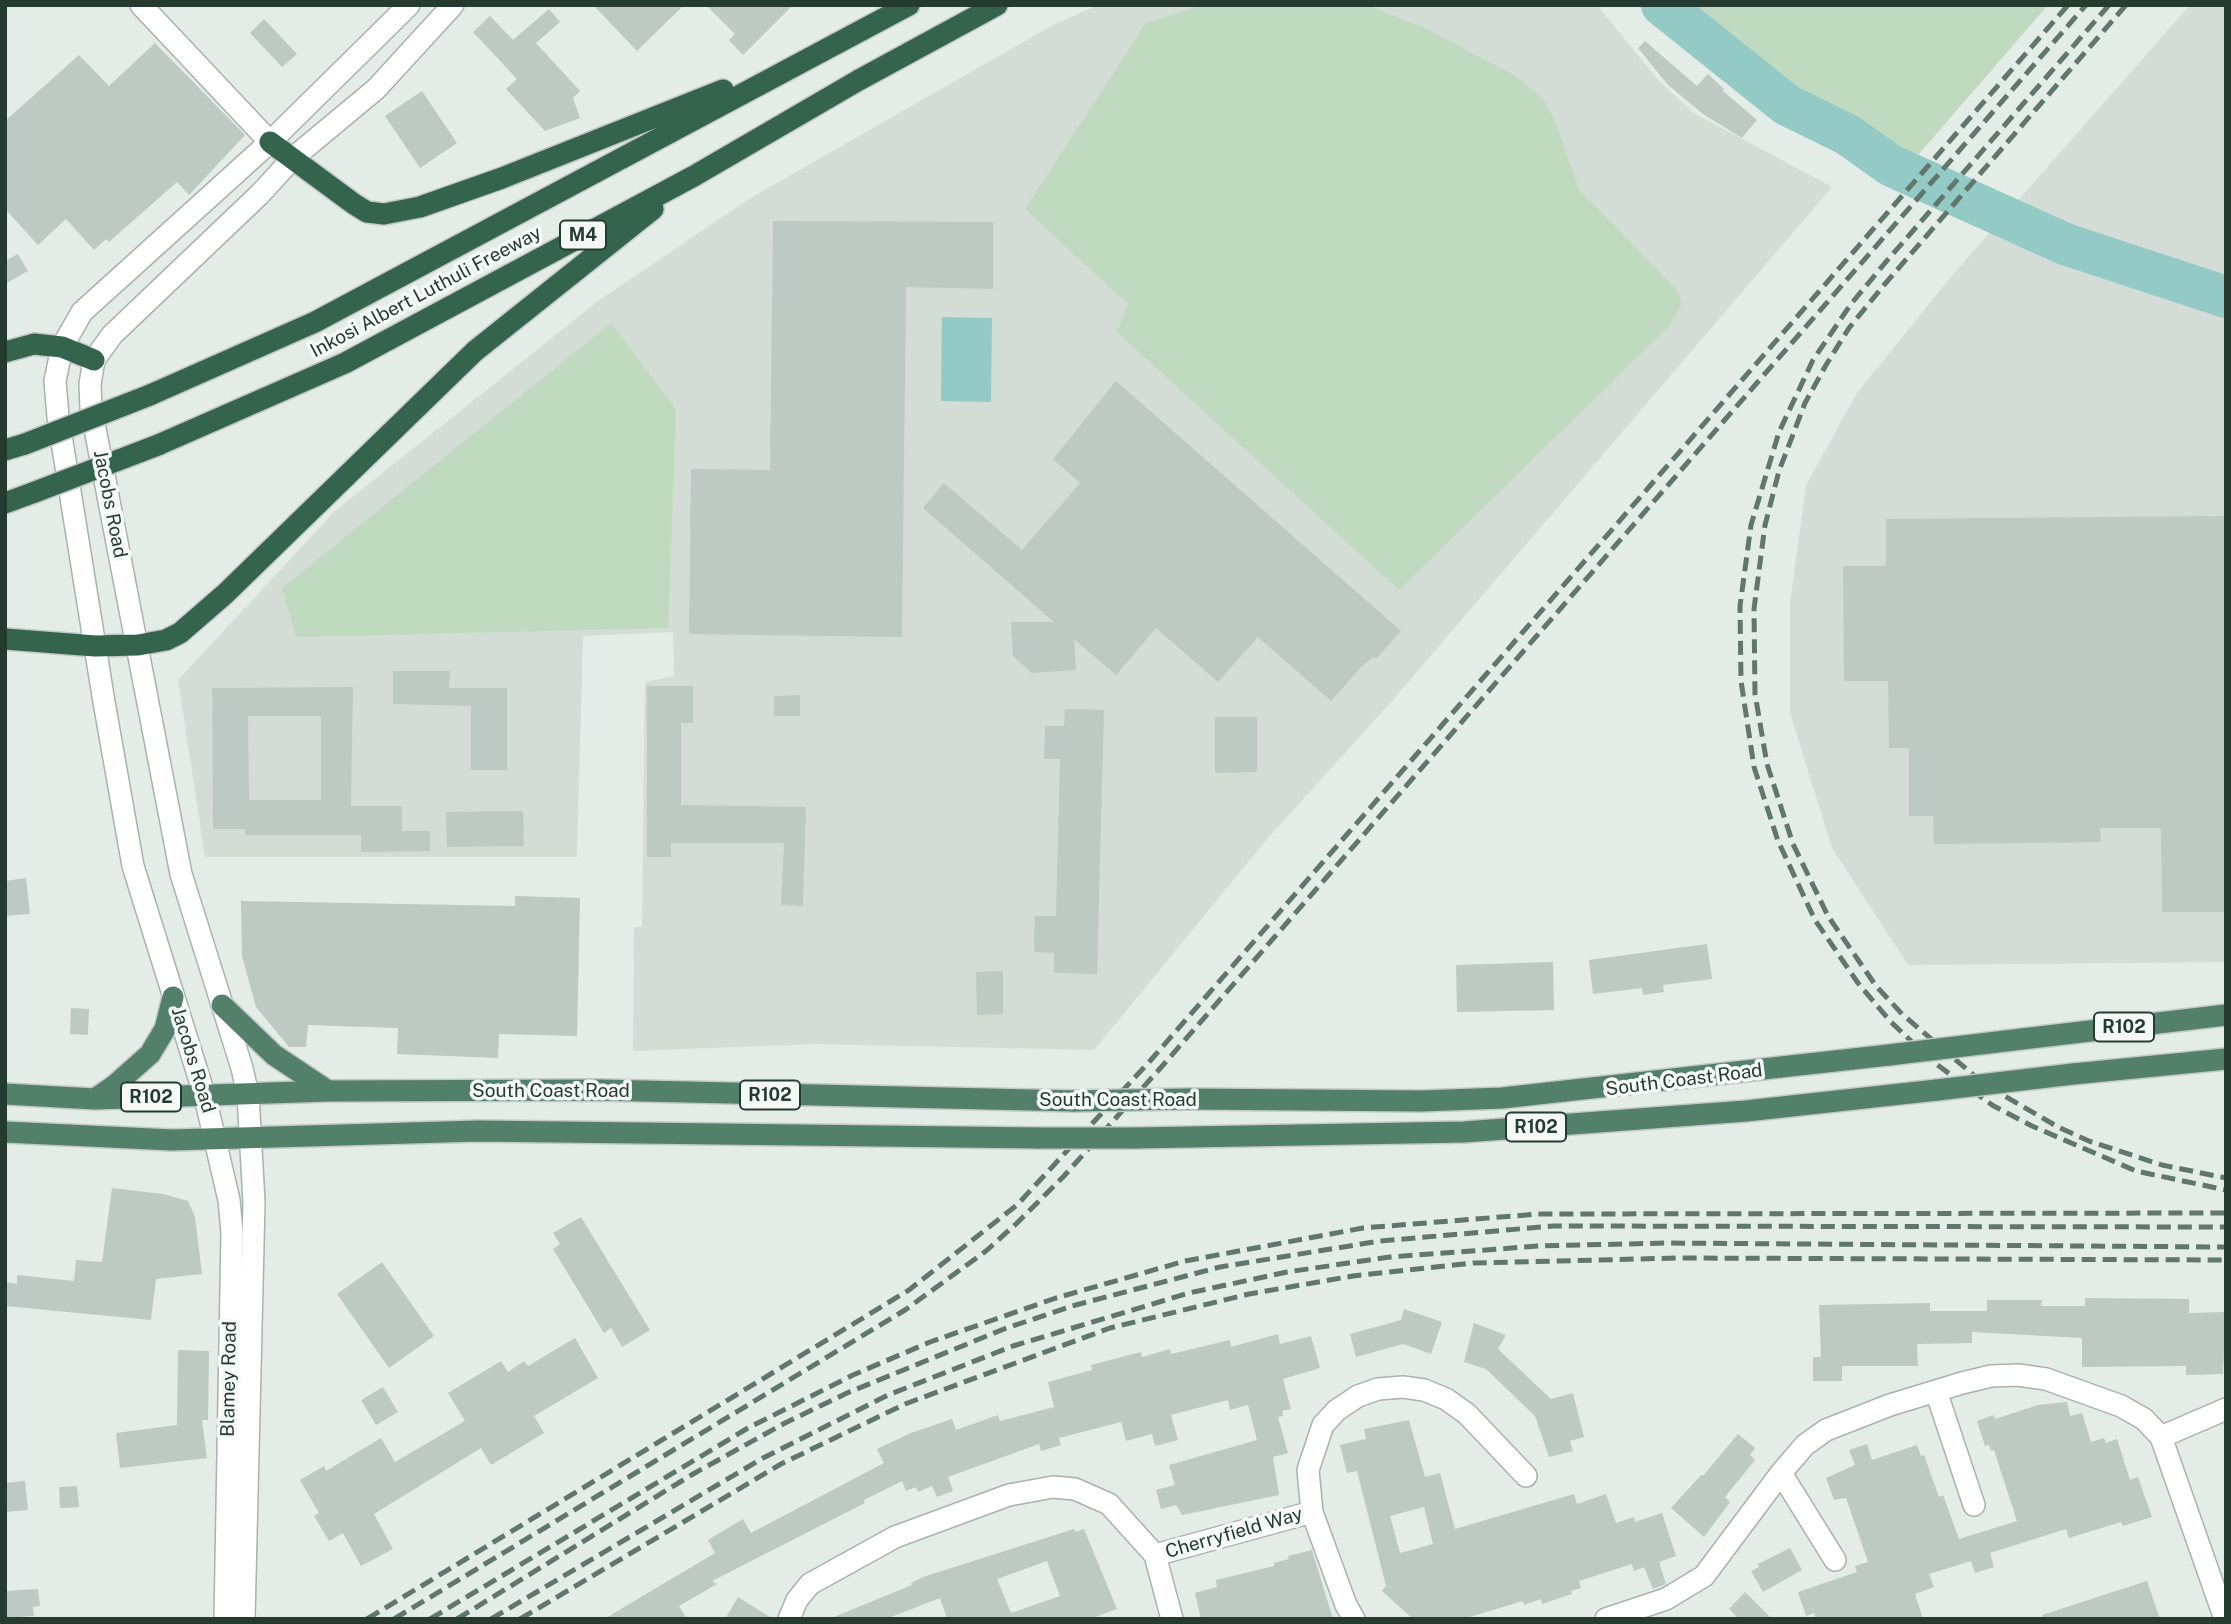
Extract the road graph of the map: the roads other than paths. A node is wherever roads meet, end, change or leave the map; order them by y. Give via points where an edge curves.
1 (141, 5) edge
2 (409, 5) edge
3 (453, 5) edge
4 (909, 5) edge
5 (997, 5) edge
6 (816, 54) junction
7 (270, 142) junction
8 (293, 158) junction
9 (694, 176) junction
10 (62, 346) junction
11 (5, 352) edge
12 (94, 360) junction
13 (15, 447) edge
14 (5, 503) edge
15 (5, 639) edge
16 (138, 645) junction
17 (95, 646) junction
18 (173, 997) junction
19 (222, 1005) junction
20 (2226, 1015) edge
21 (2226, 1059) edge
22 (328, 1091) junction
23 (5, 1094) edge
24 (248, 1095) junction
25 (205, 1097) junction
26 (94, 1098) junction
27 (5, 1132) edge
28 (252, 1139) junction
29 (217, 1140) junction
30 (1936, 1391) junction
31 (2226, 1409) edge
32 (2161, 1437) junction
33 (1781, 1473) junction
34 (1526, 1476) dead end
35 (1974, 1505) dead end
36 (1312, 1512) junction
37 (1156, 1555) junction
38 (1835, 1560) dead end
39 (225, 1619) edge
40 (244, 1619) edge
41 (789, 1619) edge
42 (1172, 1619) edge
43 (1354, 1619) edge
44 (1606, 1619) edge
45 (2225, 1619) edge

1 - 7 street
2 - 7 street, Jacobs Road
3 - 8 street via 376,89
4 - 6 highway, Inkosi Albert Luthuli Freeway / M4
5 - 9 highway, Inkosi Albert Luthuli Freeway / M4
6 - 8 highway via 419,207 384,214 367,212
6 - 13 highway, Inkosi Albert Luthuli Freeway / M4, bridge via 315,322 150,395
7 - 8 highway
7 - 10 street, Jacobs Road via 82,312
8 - 12 street via 112,335
9 - 14 highway, Inkosi Albert Luthuli Freeway / M4, bridge via 345,363 158,445
9 - 16 highway via 475,351 180,633
10 - 11 highway via 34,344
10 - 12 highway
10 - 17 street, Jacobs Road via 55,381 58,417
12 - 16 street, Jacobs Road via 91,408
15 - 17 highway
16 - 17 highway
16 - 19 street, Jacobs Road via 181,874
17 - 18 street, Jacobs Road via 133,866
18 - 25 street, Jacobs Road
18 - 26 highway via 165,1029 150,1054
19 - 22 highway via 274,1055
19 - 24 street, Jacobs Road
20 - 22 highway, South Coast Road / R102, bridge via 1502,1098 1074,1101 600,1090
21 - 28 highway, South Coast Road / R102, bridge via 1746,1111 1464,1132 1039,1138 478,1131
22 - 24 highway, South Coast Road / R102
23 - 26 highway, South Coast Road / R102
24 - 25 highway, South Coast Road / R102
24 - 28 street, Jacobs Road
25 - 26 highway, South Coast Road / R102
25 - 29 street, Jacobs Road
27 - 29 highway, South Coast Road / R102
28 - 29 highway, South Coast Road / R102
28 - 40 street, Blamey Road
29 - 39 street, Blamey Road via 232,1232
30 - 32 street via 1991,1376 2046,1379 2121,1406 2144,1419
30 - 33 street via 1826,1430
30 - 35 street
31 - 32 street
32 - 45 street
33 - 38 street
33 - 44 street via 1704,1576 1666,1599
34 - 36 street via 1467,1414 1446,1399 1403,1387 1378,1389 1358,1396 1323,1425 1308,1470
36 - 37 street, Cherryfield Way
36 - 43 street
37 - 41 street via 1109,1504 1094,1496 1075,1489 1032,1489 895,1537 851,1559 810,1584
37 - 42 street

